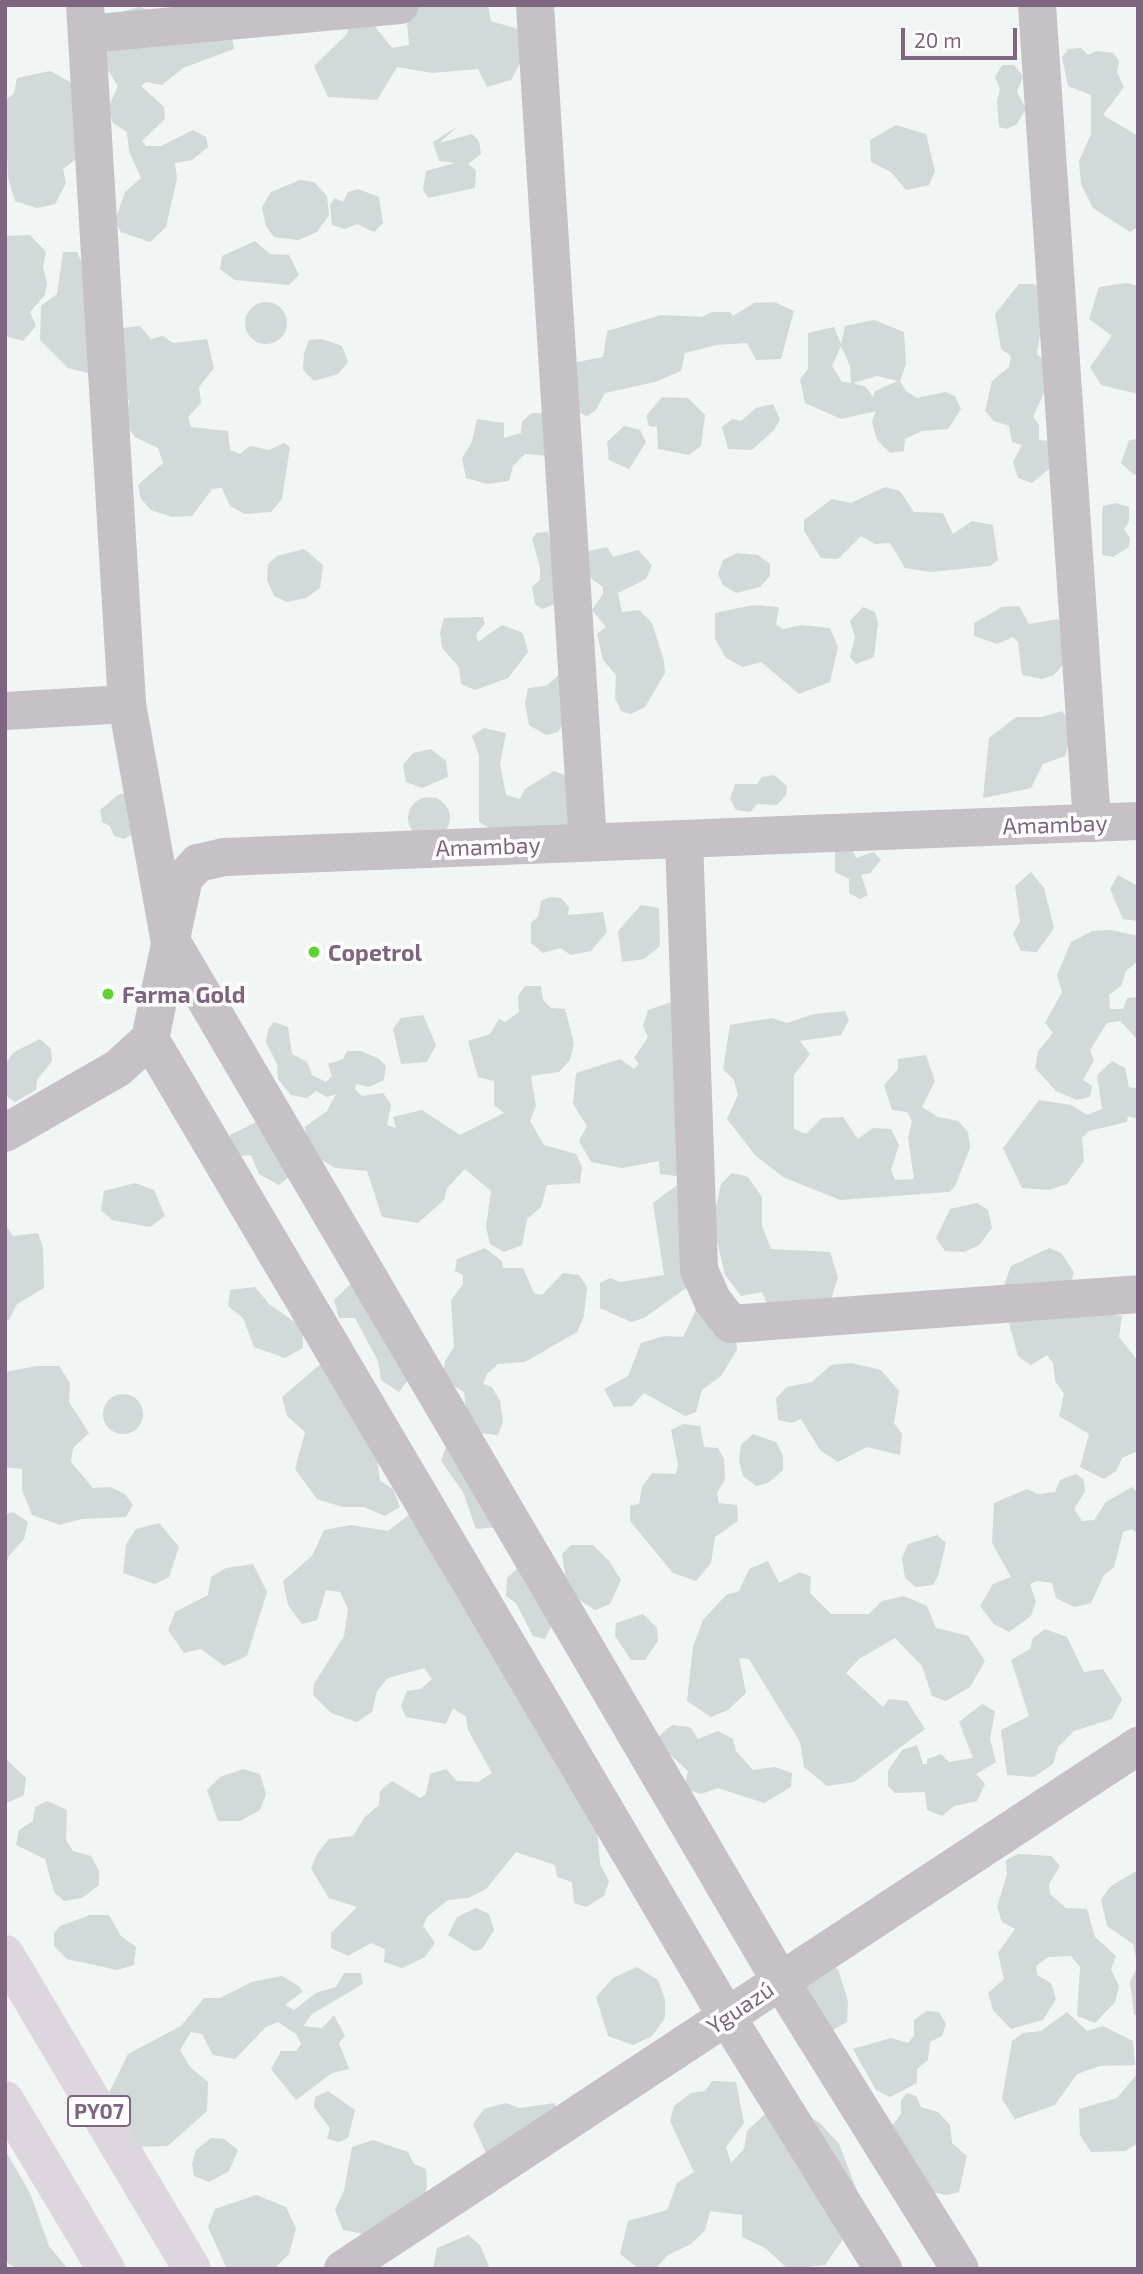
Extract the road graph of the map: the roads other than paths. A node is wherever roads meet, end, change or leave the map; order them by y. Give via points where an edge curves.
1 (400, 5) edge
2 (535, 5) edge
3 (1037, 5) edge
4 (86, 20) edge
5 (127, 704) junction
6 (5, 710) edge
7 (1138, 821) edge
8 (1092, 823) junction
9 (684, 839) junction
10 (589, 842) junction
11 (169, 937) junction
12 (150, 1039) junction
13 (5, 1133) edge
14 (1138, 1294) edge
15 (1138, 1746) edge
16 (5, 1954) edge
17 (780, 1980) junction
18 (727, 2017) junction
19 (5, 2101) edge
20 (106, 2269) edge
21 (192, 2269) edge
22 (343, 2269) edge
23 (883, 2269) edge
24 (960, 2269) edge

1 - 4 street
2 - 10 street
3 - 8 street
4 - 5 street
5 - 6 street
5 - 11 street
7 - 8 street, Amambay
8 - 9 street, Amambay
9 - 10 street, Amambay
9 - 14 street via 699,1270 713,1301 731,1324
10 - 11 street, Amambay via 225,857 198,863 184,878
11 - 12 street, Amambay
11 - 17 street
12 - 13 street via 118,1068
12 - 18 street
15 - 17 street, Yguazú
16 - 21 main road, PY07
17 - 18 street, Yguazú
17 - 24 street
18 - 22 street, Yguazú
18 - 23 street
19 - 20 main road

